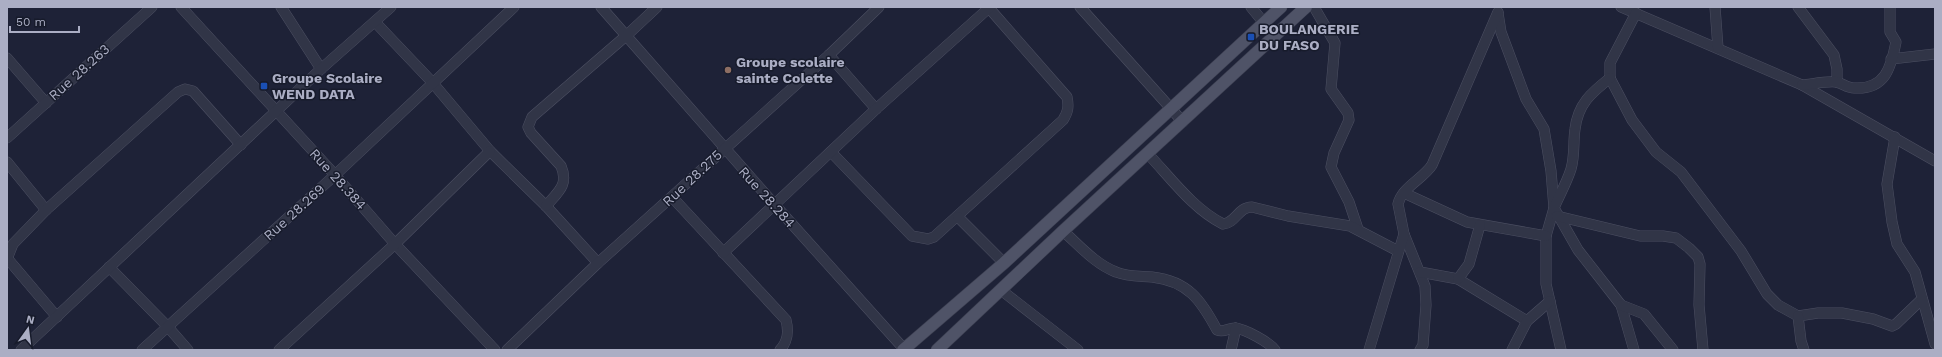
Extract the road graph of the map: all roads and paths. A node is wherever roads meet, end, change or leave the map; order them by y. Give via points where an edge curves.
1 (152, 7) edge
2 (181, 7) edge
3 (281, 7) edge
4 (391, 7) edge
5 (514, 7) edge
6 (601, 7) edge
7 (657, 7) edge
8 (879, 7) edge
9 (990, 7) edge
10 (1080, 7) edge
11 (1251, 7) edge
12 (1282, 7) edge
13 (1306, 7) edge
14 (1314, 7) edge
15 (1621, 7) edge
16 (1715, 7) edge
17 (1798, 7) edge
18 (1890, 7) edge
19 (1498, 10) edge
20 (1648, 12) edge
21 (1636, 13) junction
22 (375, 22) junction
23 (1264, 23) junction
24 (627, 35) junction
25 (1718, 48) junction
26 (1935, 54) edge
27 (829, 55) junction
28 (7, 58) edge
29 (1891, 59) junction
30 (321, 69) junction
31 (1610, 78) junction
32 (432, 82) junction
33 (1837, 82) junction
34 (1802, 85) junction
35 (46, 103) junction
36 (876, 109) junction
37 (1171, 109) junction
38 (276, 110) junction
39 (1183, 122) junction
40 (1895, 137) junction
41 (7, 138) edge
42 (241, 145) junction
43 (724, 148) junction
44 (490, 152) junction
45 (831, 152) junction
46 (1148, 154) junction
47 (1935, 161) edge
48 (7, 162) edge
49 (335, 175) junction
50 (1404, 193) junction
51 (672, 197) junction
52 (774, 204) junction
53 (546, 206) junction
54 (46, 210) junction
55 (1556, 212) junction
56 (958, 217) junction
57 (1480, 225) junction
58 (1358, 229) junction
59 (1063, 231) junction
60 (1404, 234) junction
61 (1546, 236) junction
62 (395, 244) junction
63 (1398, 251) junction
64 (723, 253) junction
65 (7, 259) edge
66 (598, 263) junction
67 (1004, 263) junction
68 (110, 267) junction
69 (1420, 272) junction
70 (1458, 279) junction
71 (1001, 290) junction
72 (1922, 298) junction
73 (1550, 301) junction
74 (1621, 305) junction
75 (56, 316) junction
76 (1798, 316) junction
77 (1527, 321) junction
78 (168, 327) junction
79 (1236, 328) junction
80 (1935, 344) edge
81 (1560, 349) edge
82 (21, 350) edge
83 (142, 350) edge
84 (188, 350) edge
85 (280, 350) edge
86 (495, 350) edge
87 (507, 350) edge
88 (780, 350) edge
89 (904, 350) edge
90 (937, 350) edge
91 (1078, 350) edge
92 (1231, 350) edge
93 (1274, 350) edge
94 (1369, 350) edge
95 (1420, 350) edge
96 (1512, 350) edge
97 (1634, 350) edge
98 (1673, 350) edge
99 (1703, 350) edge
100 (1804, 350) edge

1 - 35 street, Rue 28.263
2 - 38 street, Rue 28.384
3 - 30 street
4 - 22 street
5 - 32 street, Rue 28.269
6 - 24 street, Rue 28.284
7 - 24 street
8 - 27 street, Rue 28.275
9 - 36 street
9 - 56 street via 1067,97 1068,112 1063,120
10 - 37 street
11 - 23 street
12 - 23 main road
13 - 39 main road
14 - 58 street via 1335,43 1331,88 1348,113 1349,120 1331,167 1349,202
15 - 21 street
16 - 25 street
17 - 33 street via 1834,55
18 - 29 street via 1890,32 1896,42
19 - 50 street via 1432,165
19 - 55 street via 1501,32 1526,99 1544,129
20 - 21 street
20 - 25 street
21 - 31 street via 1610,63
22 - 30 street
22 - 32 street
23 - 37 main road
24 - 43 street, Rue 28.284
24 - 53 street via 528,122 531,133 564,172 563,185
25 - 34 street
26 - 29 street
27 - 36 street
27 - 43 street, Rue 28.275
28 - 35 street
29 - 33 street via 1886,76 1875,85 1854,88
30 - 38 street
31 - 55 street via 1590,94 1581,108 1575,129 1575,152 1571,170
31 - 76 street via 1632,120 1656,152 1681,172 1744,256 1767,294 1778,305
32 - 44 street
32 - 49 street, Rue 28.269
33 - 34 street
34 - 40 street
35 - 41 street, Rue 28.263
36 - 45 street
37 - 39 street
37 - 67 main road
38 - 42 street
38 - 49 street, Rue 28.384
39 - 46 main road
40 - 47 street
40 - 72 street via 1887,184 1892,222 1897,244 1915,272
42 - 54 street via 193,91 185,89 178,92
42 - 68 street
43 - 51 street, Rue 28.275
43 - 52 street, Rue 28.284
44 - 53 street
44 - 62 street
45 - 52 street
45 - 56 street via 912,236 928,239
46 - 58 street via 1178,189 1223,224 1233,221 1241,211 1250,206
46 - 59 main road
48 - 54 street
49 - 62 street, Rue 28.384
49 - 78 street, Rue 28.269
50 - 57 street
50 - 60 street via 1398,204
51 - 64 street
51 - 66 street, Rue 28.275
52 - 64 street
52 - 89 street, Rue 28.284
53 - 66 street
54 - 65 street via 13,244
55 - 61 street
55 - 74 street via 1578,250
55 - 99 street via 1640,236 1676,238 1689,248 1698,257 1700,264 1699,305
56 - 67 street
57 - 61 street
57 - 70 street via 1468,264
58 - 63 street
59 - 71 main road
59 - 79 street via 1099,263 1116,272 1132,277 1151,277 1175,282 1203,305 1219,331
60 - 63 street
60 - 69 street
61 - 73 street via 1546,280
62 - 85 street
62 - 86 street, Rue 28.384
63 - 94 street
64 - 88 street via 786,320 788,335
65 - 75 street
66 - 87 street, Rue 28.275
67 - 89 main road
68 - 75 street
68 - 78 street
69 - 70 street
69 - 95 street via 1426,305 1423,345
70 - 77 street
71 - 90 main road
71 - 91 street
72 - 76 street via 1892,326 1842,313
72 - 80 street
73 - 77 street
73 - 81 street
74 - 97 street
74 - 98 street via 1644,314
75 - 82 street
76 - 100 street via 1800,341
77 - 96 street
78 - 83 street, Rue 28.269
78 - 84 street
79 - 92 street
79 - 93 street via 1266,341

